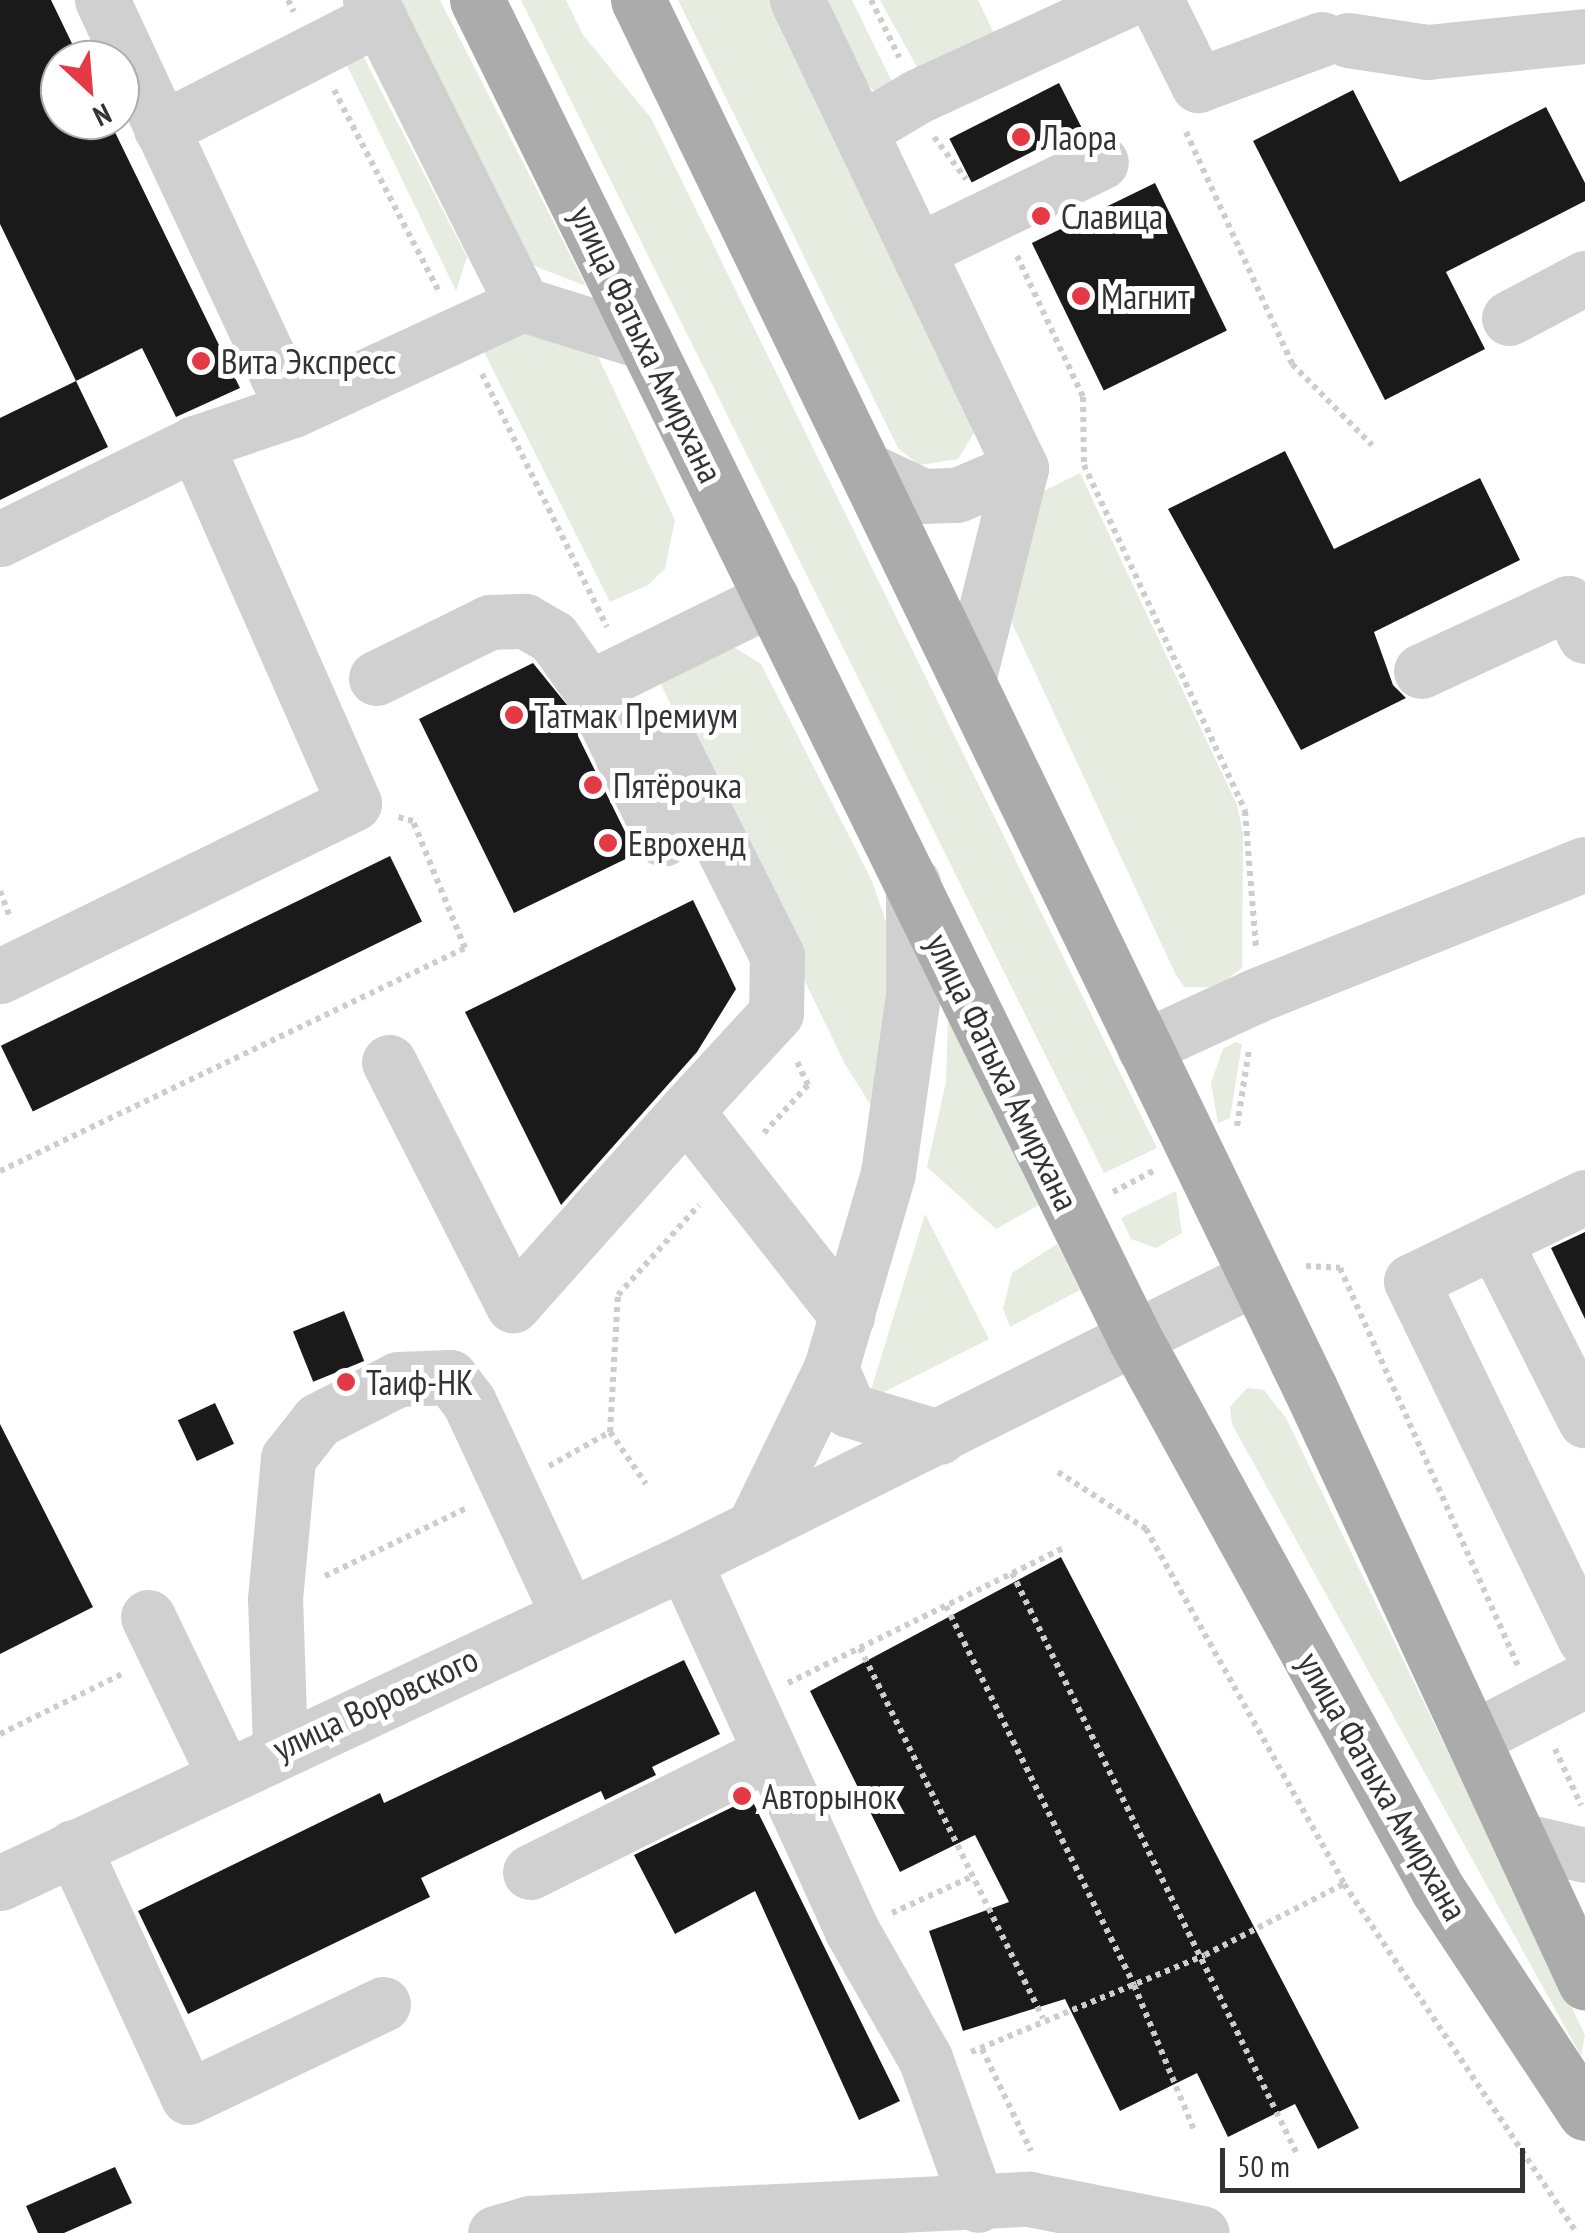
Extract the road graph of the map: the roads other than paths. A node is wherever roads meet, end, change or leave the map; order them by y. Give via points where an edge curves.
1 (102, 0) edge
2 (477, 0) edge
3 (638, 0) edge
4 (797, 0) edge
5 (1128, 0) edge
6 (1156, 0) edge
7 (1576, 0) edge
8 (375, 9) edge
9 (1060, 14) edge
10 (1584, 38) edge
11 (161, 129) junction
12 (861, 130) junction
13 (1101, 162) dead end
14 (919, 250) junction
15 (1585, 278) edge
16 (522, 304) junction
17 (1510, 318) dead end
18 (645, 342) junction
19 (293, 410) junction
20 (194, 443) junction
21 (1022, 468) junction
22 (868, 470) junction
23 (0, 539) edge
24 (772, 598) junction
25 (1585, 636) edge
26 (1421, 671) dead end
27 (969, 676) junction
28 (376, 678) dead end
29 (605, 680) junction
30 (622, 756) junction
31 (663, 839) dead end
32 (1585, 864) edge
33 (913, 883) junction
34 (0, 976) edge
35 (1144, 1047) junction
36 (389, 1062) dead end
37 (686, 1111) junction
38 (1585, 1197) edge
39 (1494, 1241) junction
40 (1278, 1265) junction
41 (847, 1316) junction
42 (1135, 1339) junction
43 (831, 1368) junction
44 (1585, 1420) edge
45 (939, 1437) junction
46 (753, 1528) junction
47 (684, 1562) junction
48 (568, 1614) junction
49 (1580, 1618) edge
50 (157, 1635) road end
51 (1585, 1680) edge
52 (1472, 1738) junction
53 (280, 1748) junction
54 (768, 1754) junction
55 (224, 1774) junction
56 (1520, 1840) junction
57 (73, 1848) junction
58 (1585, 1855) edge
59 (530, 1872) dead end
60 (0, 1883) edge
61 (1585, 1982) edge
62 (384, 2004) dead end
63 (1585, 2113) edge
64 (1024, 2210) edge
65 (496, 2233) edge
66 (1202, 2233) edge

1 - 11 street
2 - 18 main road, улица Фатыха Амирхана
3 - 22 main road
4 - 12 street
5 - 9 street
6 - 10 street via 1198,85 1335,40 1427,52
7 - 10 street
8 - 11 street via 314,52
8 - 16 street
9 - 12 street
11 - 19 street
12 - 14 street
13 - 14 street
14 - 21 street
15 - 17 street
16 - 18 street
16 - 19 street
18 - 24 main road, улица Фатыха Амирхана
19 - 20 street
20 - 23 street
20 - 34 street via 354,803
21 - 22 street via 957,496 923,496
21 - 27 street
22 - 27 main road
24 - 29 street
24 - 33 main road, улица Фатыха Амирхана
25 - 26 street via 1568,603
27 - 35 main road
28 - 29 street via 490,622 525,621
29 - 30 street
30 - 31 street
30 - 37 street via 670,743 777,956 776,1013
32 - 35 street via 1257,994
33 - 41 street via 904,1084 888,1173
33 - 42 main road, улица Фатыха Амирхана
35 - 40 main road
36 - 37 street via 513,1305
37 - 41 street
38 - 39 street
39 - 44 street
39 - 49 street via 1411,1280
40 - 42 street, улица Воровского
40 - 52 main road
41 - 43 street
42 - 45 street, улица Воровского
42 - 63 main road, улица Фатыха Амирхана via 1438,1890
43 - 45 street via 849,1410
43 - 46 street
45 - 46 street, улица Воровского
46 - 47 street, улица Воровского
47 - 48 street, улица Воровского
47 - 54 street via 722,1634
48 - 53 street, улица Воровского
48 - 53 street via 469,1402 450,1377 398,1380 318,1420 288,1458 275,1600
50 - 55 street
51 - 52 street
52 - 56 main road
53 - 55 street, улица Воровского
54 - 59 street
54 - 64 street via 851,1930
55 - 57 street, улица Воровского
56 - 58 street
56 - 61 main road
57 - 60 street, улица Воровского
57 - 62 street via 188,2097
64 - 65 street via 531,2224
64 - 66 street

